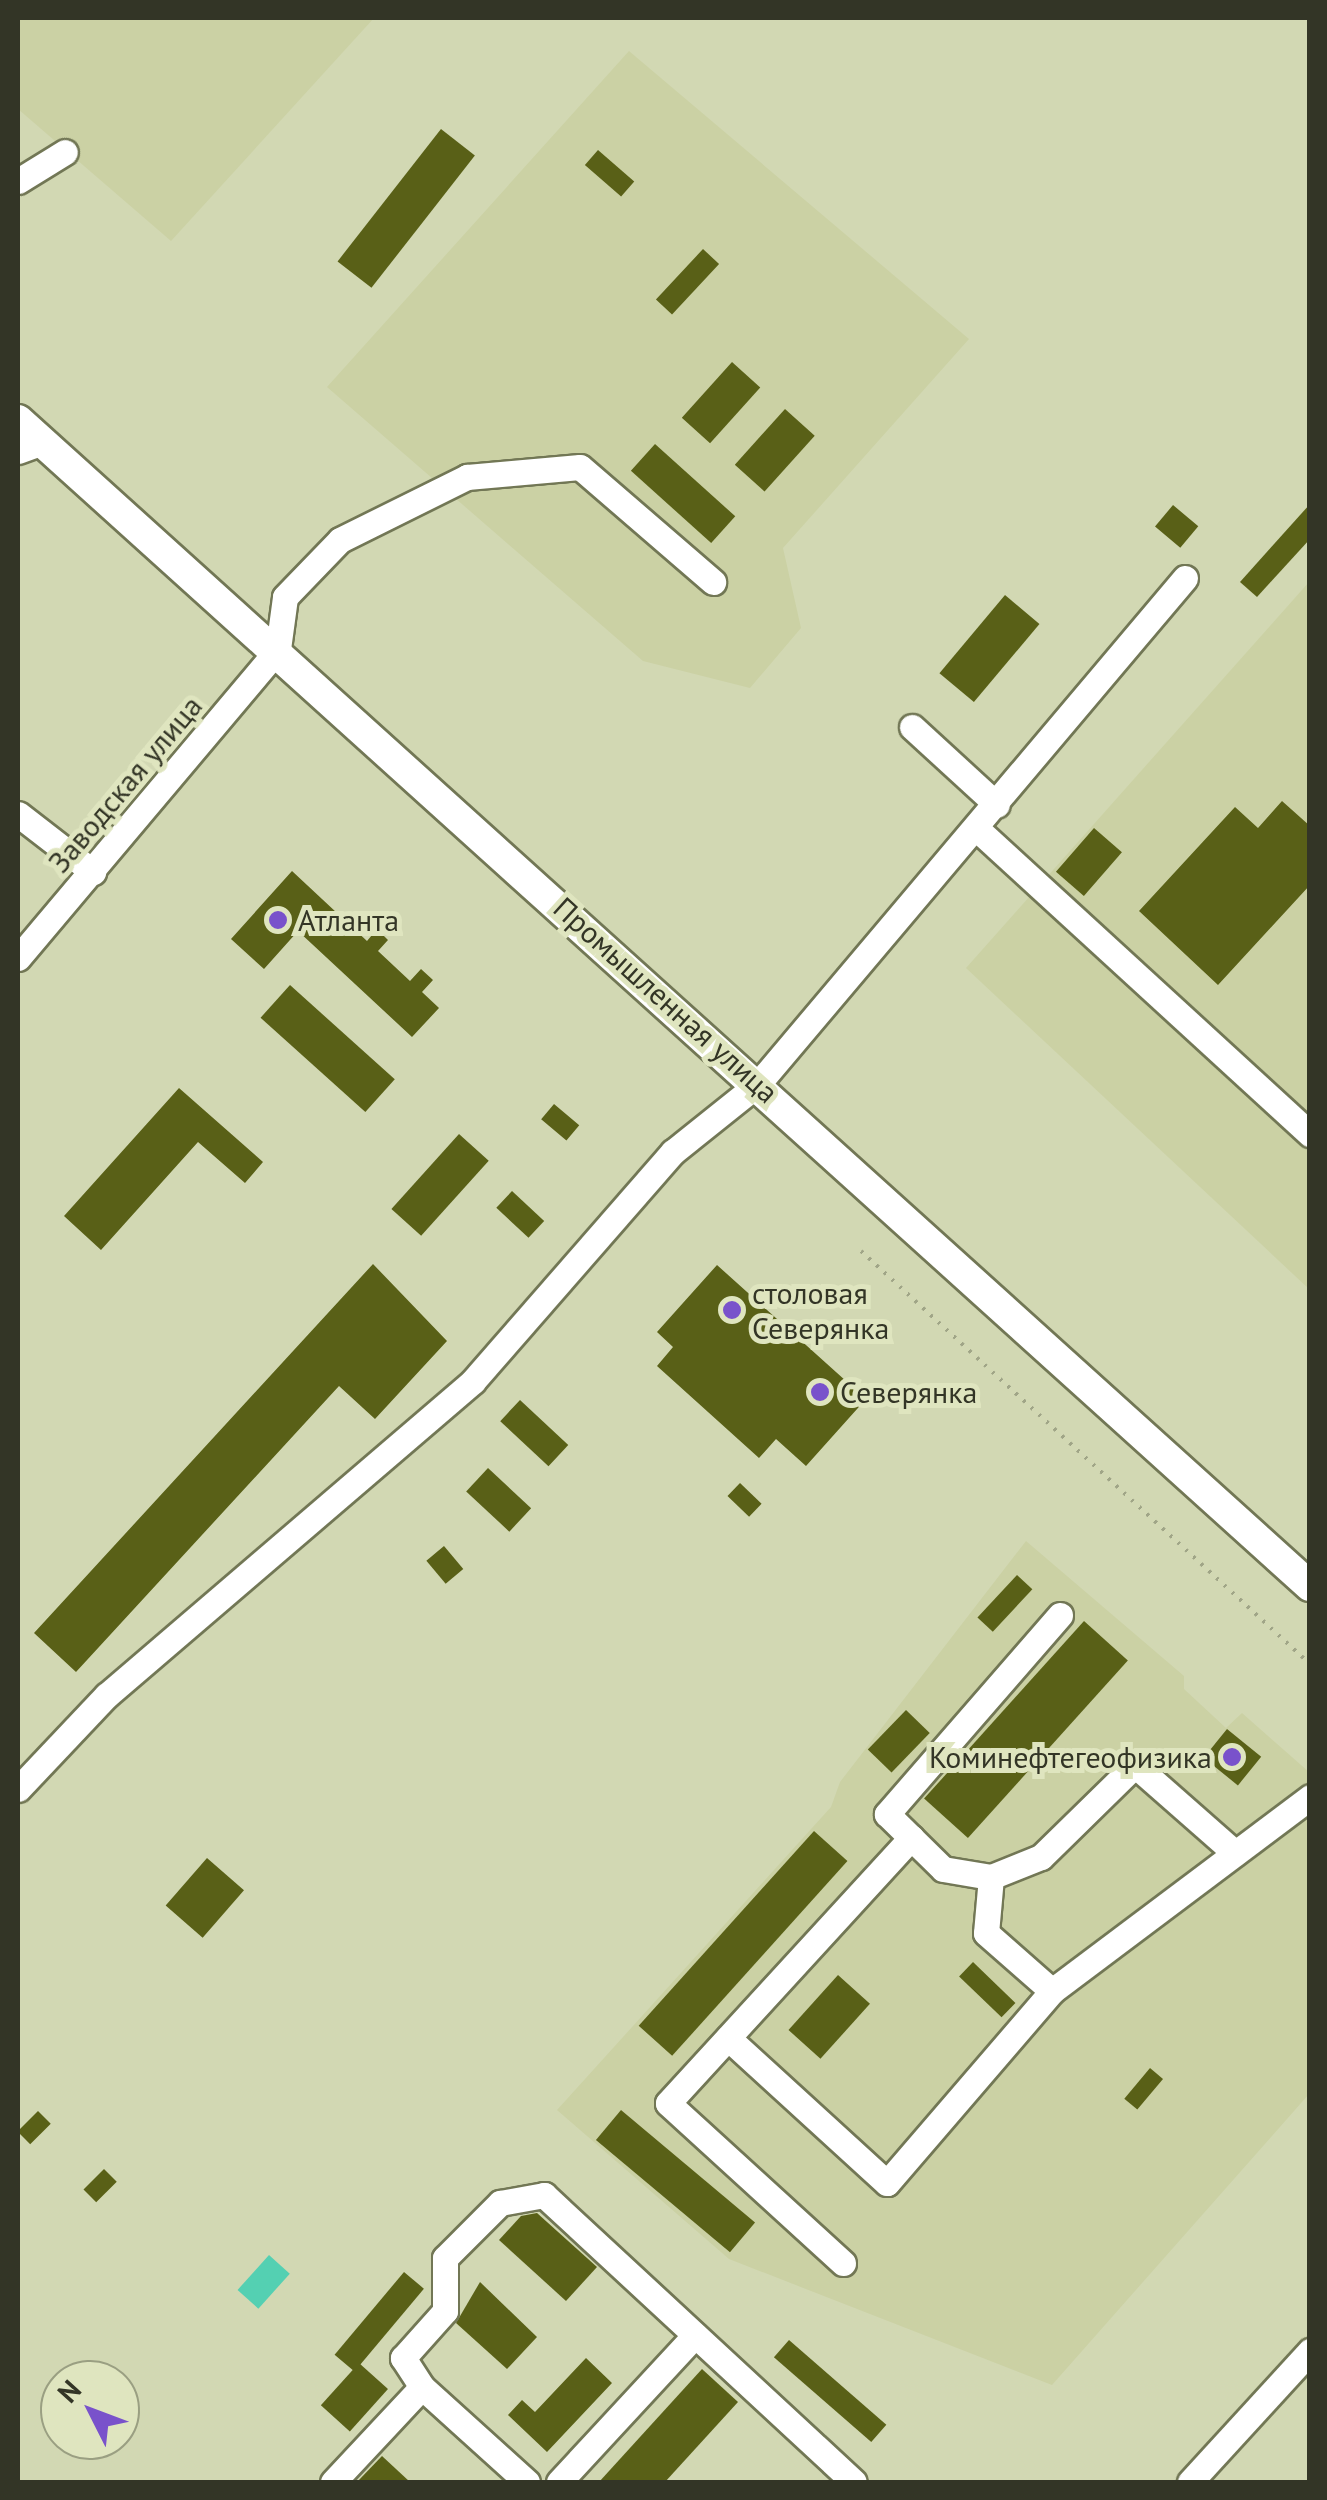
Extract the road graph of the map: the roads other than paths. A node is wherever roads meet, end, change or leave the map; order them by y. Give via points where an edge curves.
1 (65, 152) dead end
2 (18, 181) edge
3 (18, 420) edge
4 (30, 447) edge
5 (1185, 578) dead end
6 (713, 582) dead end
7 (278, 649) junction
8 (912, 727) dead end
9 (997, 804) junction
10 (18, 814) edge
11 (977, 829) junction
12 (93, 872) junction
13 (18, 958) edge
14 (758, 1084) junction
15 (1310, 1134) edge
16 (1310, 1586) edge
17 (1060, 1615) dead end
18 (18, 1789) edge
19 (1310, 1796) edge
20 (912, 1838) junction
21 (1235, 1853) junction
22 (990, 1877) junction
23 (1052, 1991) junction
24 (728, 2038) junction
25 (843, 2263) dead end
26 (695, 2335) junction
27 (1310, 2351) edge
28 (422, 2388) junction
29 (333, 2482) edge
30 (527, 2482) edge
31 (559, 2482) edge
32 (854, 2482) edge
33 (1190, 2482) edge

1 - 2 street
3 - 4 main road, Промышленная улица
4 - 7 main road, Промышленная улица
5 - 9 street
6 - 7 street via 580,467 467,477 340,540 285,597
7 - 12 street, Заводская улица
7 - 14 main road, Промышленная улица
8 - 9 street
9 - 11 street
10 - 12 street
11 - 14 street
11 - 15 street
12 - 13 street, Заводская улица
14 - 16 main road, Промышленная улица
14 - 18 street via 673,1152 472,1381 107,1695
17 - 20 street via 887,1814
19 - 21 street
20 - 22 street via 943,1869
20 - 24 street
21 - 22 street via 1136,1765 1041,1857
21 - 23 street
22 - 23 street via 986,1933
23 - 24 street via 887,2183
24 - 25 street via 668,2104
26 - 28 street via 544,2195 500,2203 445,2258 445,2311 402,2358
26 - 31 street
26 - 32 street
27 - 33 street
28 - 29 street
28 - 30 street

